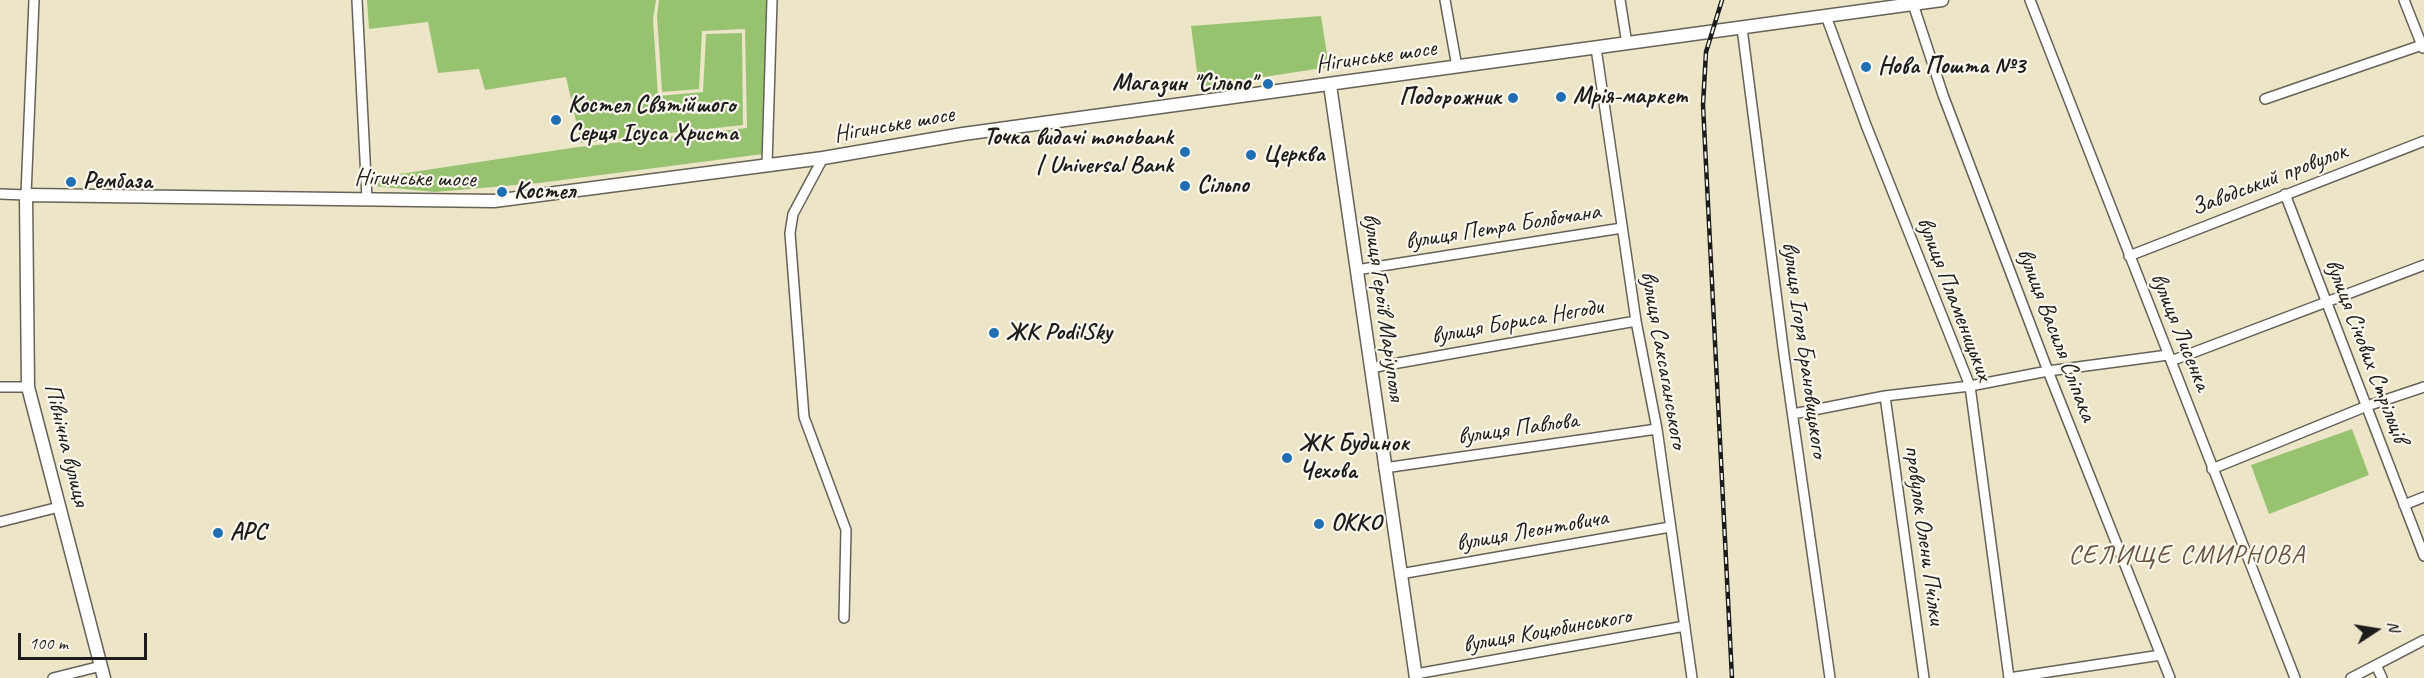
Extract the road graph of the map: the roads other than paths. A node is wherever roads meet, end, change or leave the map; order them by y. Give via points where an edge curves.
1 (34, 0) edge
2 (357, 0) edge
3 (771, 0) edge
4 (1445, 0) edge
5 (1620, 0) edge
6 (1942, 0) edge
7 (2031, 0) edge
8 (2404, 0) edge
9 (1913, 4) junction
10 (1826, 16) junction
11 (1742, 28) junction
12 (1627, 44) junction
13 (2423, 47) edge
14 (1596, 48) junction
15 (1457, 67) junction
16 (1330, 85) junction
17 (2265, 99) dead end
18 (2424, 141) edge
19 (823, 158) junction
20 (768, 165) junction
21 (0, 194) edge
22 (2285, 194) junction
23 (26, 195) junction
24 (368, 199) junction
25 (1622, 228) junction
26 (2128, 256) junction
27 (2424, 265) edge
28 (1356, 270) junction
29 (2327, 302) junction
30 (1636, 321) junction
31 (2169, 358) junction
32 (1370, 368) junction
33 (2048, 371) junction
34 (1970, 386) junction
35 (0, 387) edge
36 (28, 387) junction
37 (2424, 387) edge
38 (1884, 396) junction
39 (2367, 406) junction
40 (1793, 414) junction
41 (1657, 429) junction
42 (1384, 468) junction
43 (2212, 469) junction
44 (2424, 497) edge
45 (2404, 505) junction
46 (59, 507) junction
47 (0, 522) edge
48 (1670, 527) junction
49 (2424, 556) edge
50 (1400, 574) junction
51 (844, 618) dead end
52 (1685, 626) junction
53 (2424, 640) edge
54 (2161, 655) junction
55 (2376, 665) junction
56 (103, 672) edge
57 (1416, 676) edge
58 (53, 678) edge
59 (1692, 678) edge
60 (1830, 678) edge
61 (1924, 678) edge
62 (2009, 678) edge
63 (2170, 678) edge
64 (2295, 678) edge
65 (2351, 678) edge
66 (2382, 678) edge

1 - 23 street, Північна вулиця
2 - 24 street
3 - 20 street
4 - 15 street
5 - 12 street
6 - 9 main road, Нігинське шосе
7 - 26 street, вулиця Лисенка
8 - 13 street
9 - 10 main road, Нігинське шосе
9 - 33 street, вулиця Василя Сліпака via 1943,95
10 - 11 main road, Нігинське шосе
10 - 34 street, вулиця Пламеницьких
11 - 12 main road, Нігинське шосе
11 - 40 street, вулиця Ігоря Брановицького
12 - 14 main road, Нігинське шосе
13 - 17 street
14 - 15 main road, Нігинське шосе
14 - 25 street, вулиця Саксаганського
15 - 16 main road, Нігинське шосе
16 - 19 main road, Нігинське шосе via 963,134
16 - 28 main road, вулиця Героїв Маріуполя
18 - 22 street, Заводський провулок
19 - 20 main road, Нігинське шосе
19 - 51 street via 793,214 790,233 804,417 846,530
20 - 24 main road, Нігинське шосе via 494,201
21 - 23 street
22 - 26 street, Заводський провулок
22 - 29 street, вулиця Січових Стрільців
23 - 24 main road, Нігинське шосе
23 - 36 main road, Північна вулиця
25 - 28 street, вулиця Петра Болбочана
25 - 30 street, вулиця Саксаганського
26 - 31 street, вулиця Лисенка
27 - 29 street
28 - 32 main road, вулиця Героїв Маріуполя
29 - 31 street
29 - 39 street, вулиця Січових Стрільців
30 - 32 street, вулиця Бориса Негоди
30 - 41 street, вулиця Саксаганського
31 - 33 street
31 - 43 street, вулиця Лисенка
32 - 42 main road, вулиця Героїв Маріуполя
33 - 34 street
33 - 54 street, вулиця Василя Сліпака
34 - 38 street
34 - 62 street, вулиця Пламеницьких
35 - 36 street
36 - 46 main road, Північна вулиця
37 - 39 street
38 - 40 street
38 - 61 street, провулок Олени Пчілки
39 - 43 street
39 - 45 street, вулиця Січових Стрільців
40 - 60 street, вулиця Ігоря Брановицького
41 - 42 street, вулиця Павлова
41 - 48 street, вулиця Саксаганського
42 - 50 main road, вулиця Героїв Маріуполя
43 - 64 street, вулиця Лисенка
44 - 45 street
45 - 49 street, вулиця Січових Стрільців
46 - 47 street
46 - 56 main road, Північна вулиця
48 - 50 street, вулиця Леонтовича
48 - 52 street, вулиця Саксаганського
50 - 57 main road, вулиця Героїв Маріуполя
52 - 57 street, вулиця Коцюбинського
52 - 59 street, вулиця Саксаганського
53 - 55 street
54 - 62 street
54 - 63 street, вулиця Василя Сліпака
55 - 65 street
55 - 66 street
56 - 58 street

